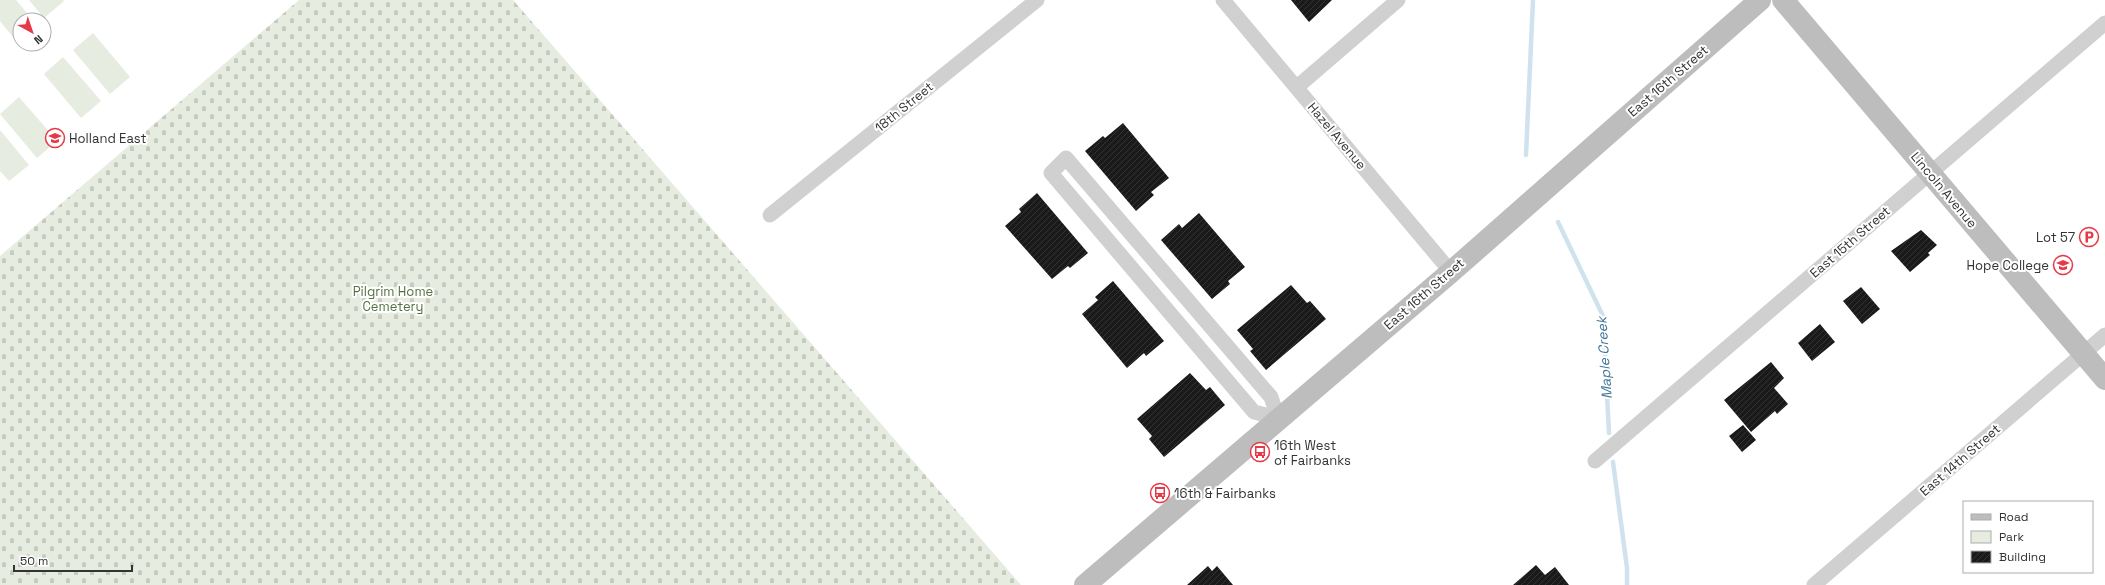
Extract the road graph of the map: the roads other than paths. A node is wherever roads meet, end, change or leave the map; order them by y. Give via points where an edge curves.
1 (1037, 0) edge
2 (1223, 0) edge
3 (1398, 0) edge
4 (1760, 0) edge
5 (1783, 0) edge
6 (2105, 23) edge
7 (1297, 87) junction
8 (1930, 173) junction
9 (770, 215) dead end
10 (1451, 272) junction
11 (2105, 335) edge
12 (2083, 354) junction
13 (2105, 379) edge
14 (1278, 418) junction
15 (1595, 461) dead end
16 (1085, 585) edge
17 (1814, 585) edge

1 - 9 street, 18th Street
2 - 7 street, Hazel Avenue
3 - 7 street
4 - 10 main road, East 16th Street
5 - 8 main road, Lincoln Avenue
6 - 8 street, East 15th Street
7 - 10 street, Hazel Avenue
8 - 12 main road, Lincoln Avenue
8 - 15 street, East 15th Street
10 - 14 main road, East 16th Street
11 - 12 street, East 14th Street
12 - 13 main road, Lincoln Avenue
12 - 17 street, East 14th Street
14 - 14 street via 1271,397 1066,158 1051,173 1254,412
14 - 16 main road, East 16th Street

